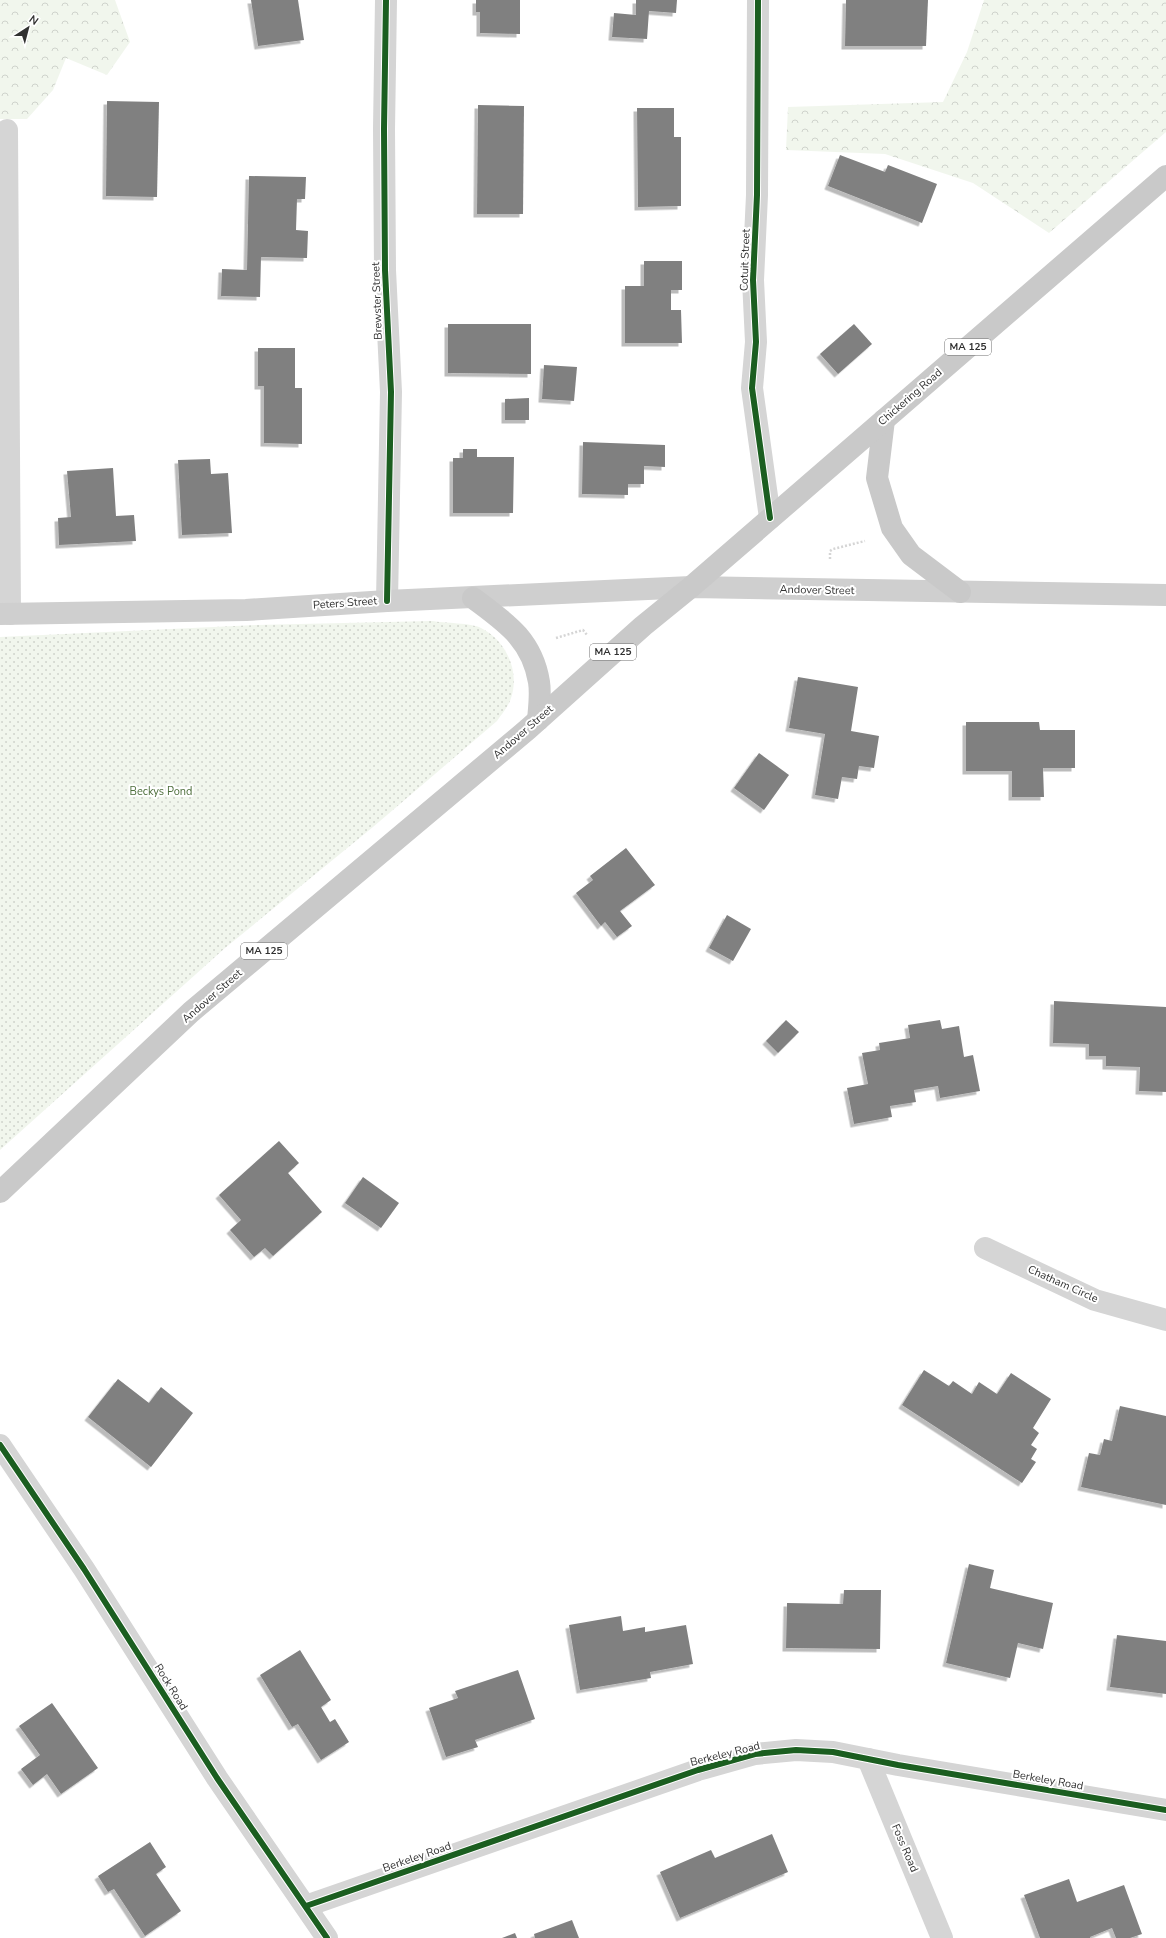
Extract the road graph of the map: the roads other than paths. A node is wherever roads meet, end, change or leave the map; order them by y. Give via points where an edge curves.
1 (386, 0) edge
2 (758, 0) edge
3 (8, 130) dead end
4 (1166, 176) edge
5 (884, 420) junction
6 (770, 518) junction
7 (691, 587) junction
8 (960, 592) junction
9 (1166, 595) edge
10 (473, 598) junction
11 (387, 600) junction
12 (5, 614) edge
13 (538, 720) junction
14 (0, 1192) edge
15 (985, 1248) dead end
16 (1166, 1320) edge
17 (0, 1445) edge
18 (868, 1759) junction
19 (1166, 1810) edge
20 (306, 1906) junction
21 (327, 1938) edge
22 (942, 1938) edge

1 - 11 street, Brewster Street via 385,262 391,392
2 - 6 street, Cotuit Street via 757,195 753,280 756,342 752,388
3 - 12 street
4 - 5 main road, Chickering Road / MA 125
5 - 6 main road, Chickering Road / MA 125
5 - 8 main road via 877,478 892,528 911,555
6 - 7 main road, Chickering Road / MA 125
7 - 8 main road, Andover Street
7 - 10 main road, Peters Street
7 - 13 main road, Andover Street / MA 125 via 643,626
8 - 9 main road, Andover Street
10 - 11 main road, Peters Street
10 - 13 main road via 508,624 528,647 539,683
11 - 12 main road, Peters Street via 246,610
13 - 14 main road, Andover Street / MA 125 via 191,1012
15 - 16 street, Chatham Circle via 1094,1300
17 - 20 street, Rock Road via 84,1569 217,1778
18 - 19 street, Berkeley Road
18 - 20 street, Berkeley Road via 833,1752 796,1750 755,1754 698,1770
18 - 22 street, Foss Road
20 - 21 street, Rock Road

